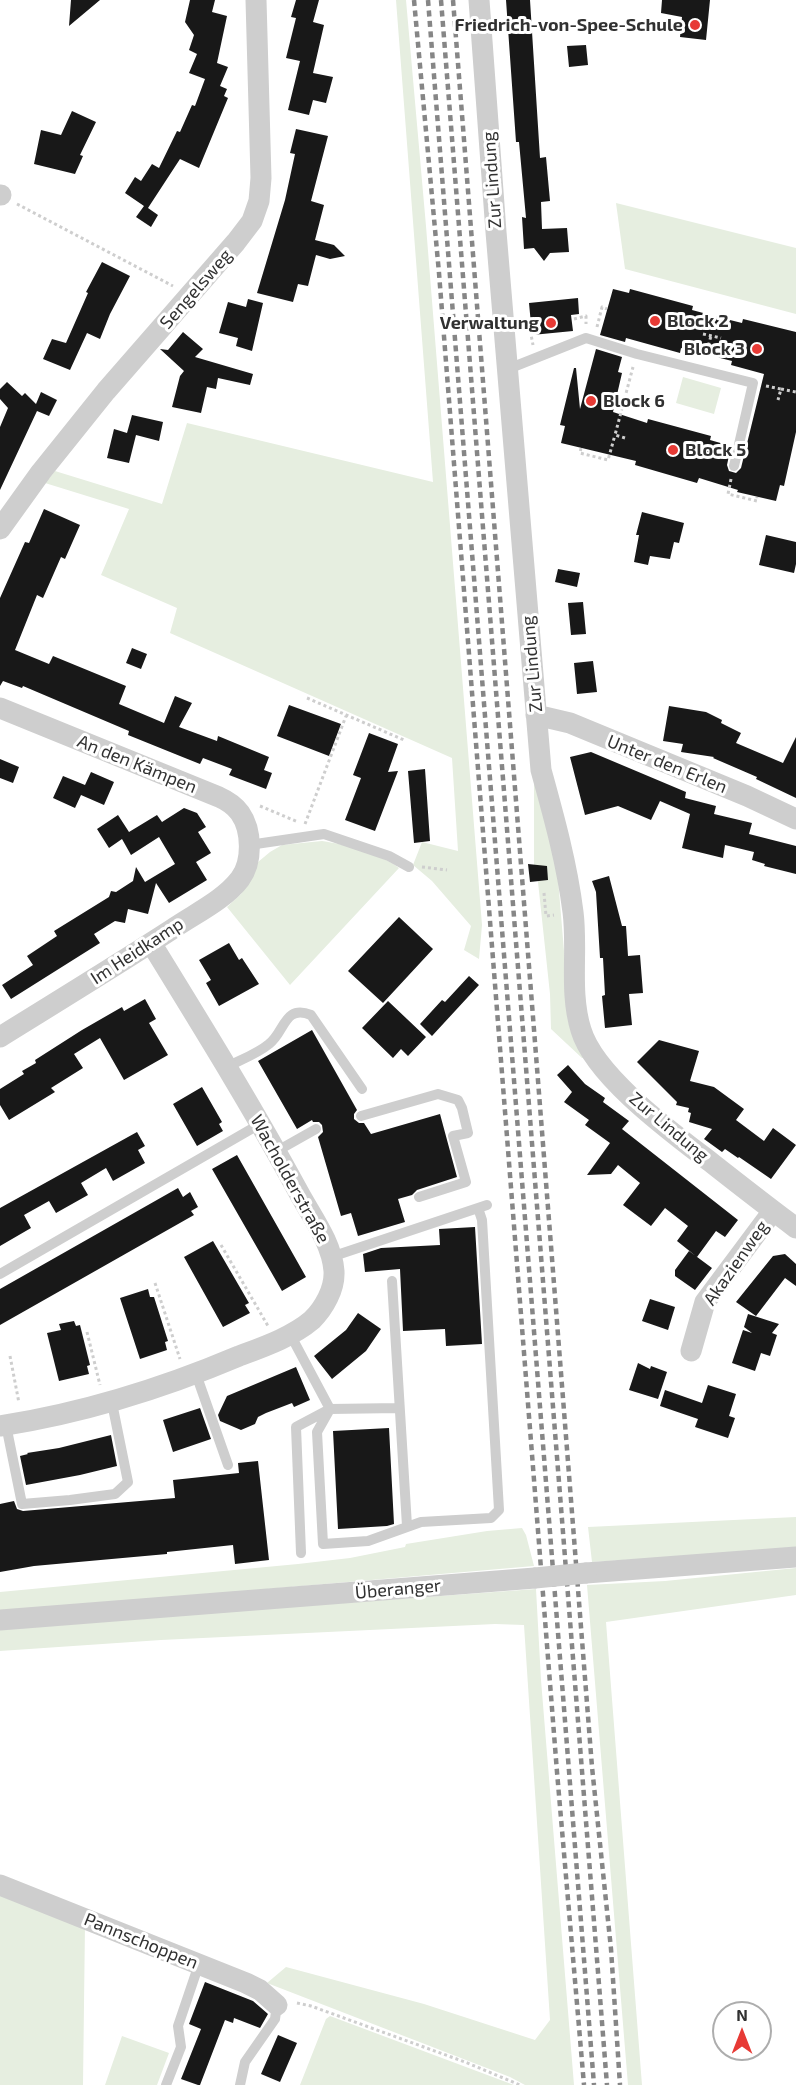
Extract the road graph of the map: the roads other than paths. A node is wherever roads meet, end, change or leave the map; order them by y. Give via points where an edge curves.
1 (256, 0) edge
2 (479, 0) edge
3 (508, 369) junction
4 (734, 466) road end
5 (0, 529) edge
6 (0, 708) edge
7 (536, 715) junction
8 (796, 819) edge
9 (249, 844) junction
10 (409, 867) road end
11 (152, 943) junction
12 (0, 1036) edge
13 (226, 1067) junction
14 (362, 1089) dead end
15 (361, 1116) dead end
16 (260, 1124) junction
17 (316, 1129) dead end
18 (277, 1151) junction
19 (419, 1197) dead end
20 (773, 1211) junction
21 (796, 1228) edge
22 (331, 1257) junction
23 (0, 1274) edge
24 (392, 1281) dead end
25 (283, 1337) junction
26 (691, 1351) dead end
27 (191, 1376) junction
28 (109, 1404) junction
29 (399, 1408) junction
30 (330, 1409) junction
31 (10, 1425) edge
32 (228, 1465) dead end
33 (408, 1526) junction
34 (300, 1553) dead end
35 (796, 1557) edge
36 (0, 1620) edge
37 (0, 1885) edge
38 (199, 1964) junction
39 (277, 2005) joint
40 (166, 2085) edge
41 (240, 2085) edge

1 - 5 street, Sengelsweg via 261,178 252,221 105,391
2 - 3 street, Zur Lindung
3 - 4 lane via 586,338 753,383
3 - 7 street, Zur Lindung
6 - 9 street, An den Kämpen via 219,797 244,820
7 - 8 street, Unter den Erlen via 570,723
7 - 20 street, Zur Lindung via 542,770 574,913 574,971 585,1042 613,1079 665,1127
9 - 10 lane via 324,834 389,856
9 - 11 street, Im Heidkamp via 241,878 224,895
11 - 12 street, Im Heidkamp
11 - 13 street, Wacholderstraße
13 - 14 lane via 269,1045 288,1017 303,1012 315,1020
13 - 16 street, Wacholderstraße
15 - 19 lane via 438,1094 458,1100 468,1133 453,1136 466,1182
16 - 18 street, Wacholderstraße
16 - 23 lane
17 - 18 lane
18 - 22 street, Wacholderstraße
20 - 21 street, Zur Lindung
20 - 26 street, Akazienweg via 705,1302
22 - 25 street, Wacholderstraße via 334,1272 326,1301 312,1320
22 - 33 lane via 483,1206 499,1510 491,1518
24 - 29 lane
25 - 27 street, Wacholderstraße
25 - 30 lane
27 - 28 street, Wacholderstraße
27 - 32 lane
28 - 31 street, Wacholderstraße
28 - 31 lane via 128,1482 115,1494 21,1504
29 - 30 lane
29 - 33 lane
30 - 33 lane via 317,1432 323,1544 368,1541
30 - 34 lane via 296,1427
35 - 36 street, Überanger, bridge
37 - 38 street, Pannschoppen
38 - 39 street, Pannschoppen via 260,1990
38 - 40 lane via 177,2026 181,2047
39 - 41 lane via 268,2032 245,2062

